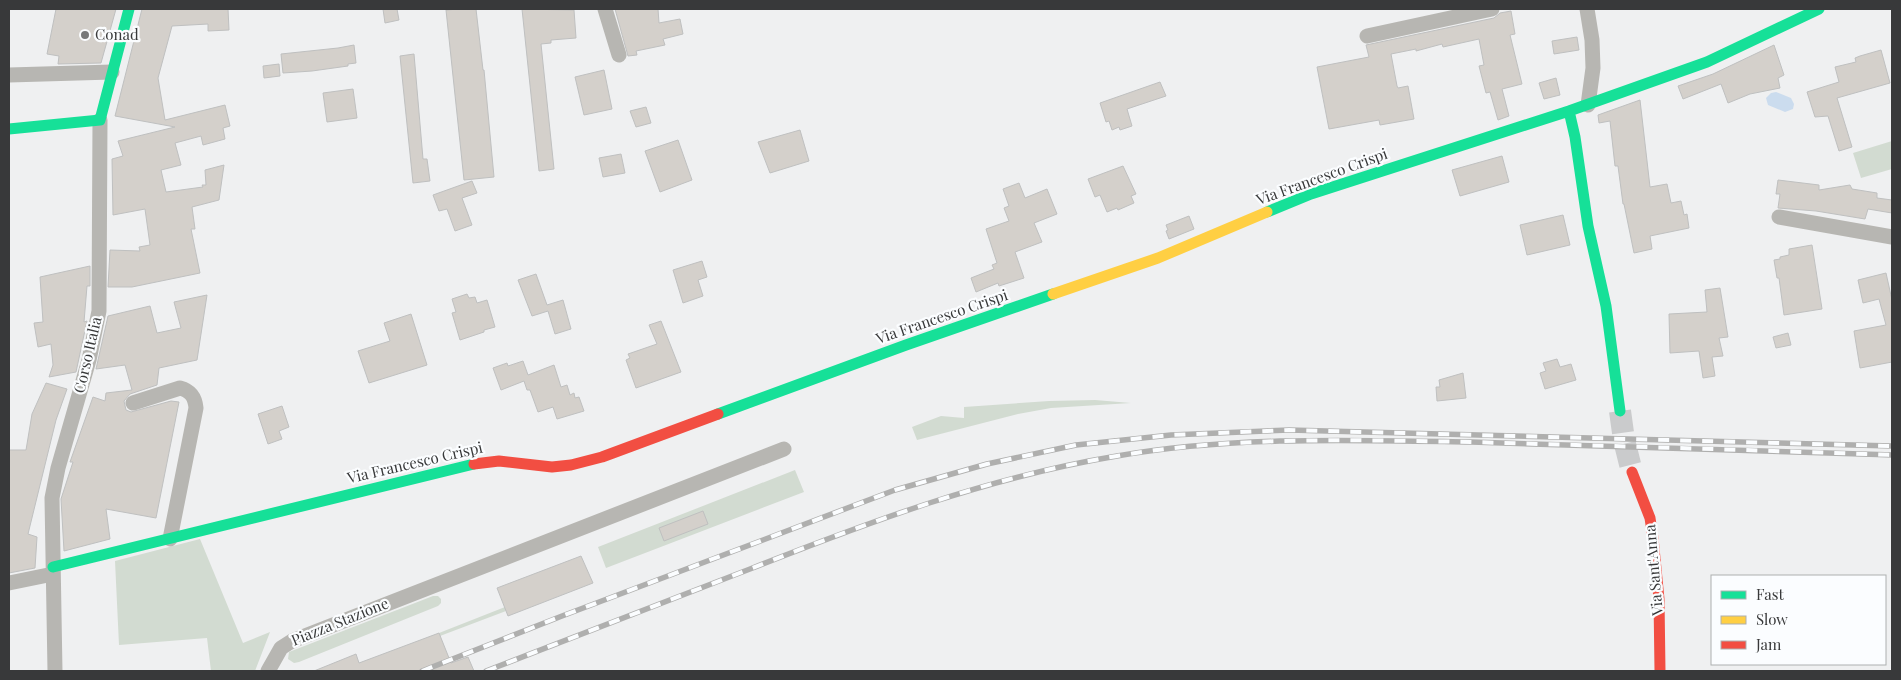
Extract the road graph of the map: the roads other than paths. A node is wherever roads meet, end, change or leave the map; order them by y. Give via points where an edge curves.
1 (129, 9) edge
2 (605, 9) edge
3 (1492, 9) edge
4 (1587, 9) edge
5 (1820, 9) edge
6 (1367, 36) dead end
7 (619, 55) dead end
8 (112, 72) junction
9 (9, 75) edge
10 (1588, 105) junction
11 (1569, 111) junction
12 (100, 120) junction
13 (9, 130) edge
14 (1779, 217) dead end
15 (1892, 237) edge
16 (133, 403) dead end
17 (1620, 411) tunnel mouth
18 (784, 449) dead end
19 (1632, 472) tunnel mouth
20 (170, 539) junction
21 (53, 570) junction
22 (9, 584) edge
23 (55, 671) edge
24 (268, 671) edge
25 (1660, 671) edge

1 - 8 street, Corso Italia
2 - 7 street
3 - 6 street
4 - 10 street via 1593,68
5 - 10 street, Via Francesco Crispi via 1707,62
8 - 9 street
8 - 12 street, Corso Italia
10 - 11 street, Via Francesco Crispi
11 - 17 street via 1588,226 1606,306
11 - 20 street, Via Francesco Crispi via 1311,194 1158,258 585,462 552,467 502,460 482,462
12 - 13 street
12 - 21 street, Corso Italia via 98,311 87,367 54,485
14 - 15 street
16 - 20 street via 180,388 195,401
18 - 24 street, Piazza Stazione via 285,645
19 - 25 street, Via Sant'Anna via 1650,518 1654,538
20 - 21 street, Via Francesco Crispi
21 - 22 street
21 - 23 street, Corso Italia

